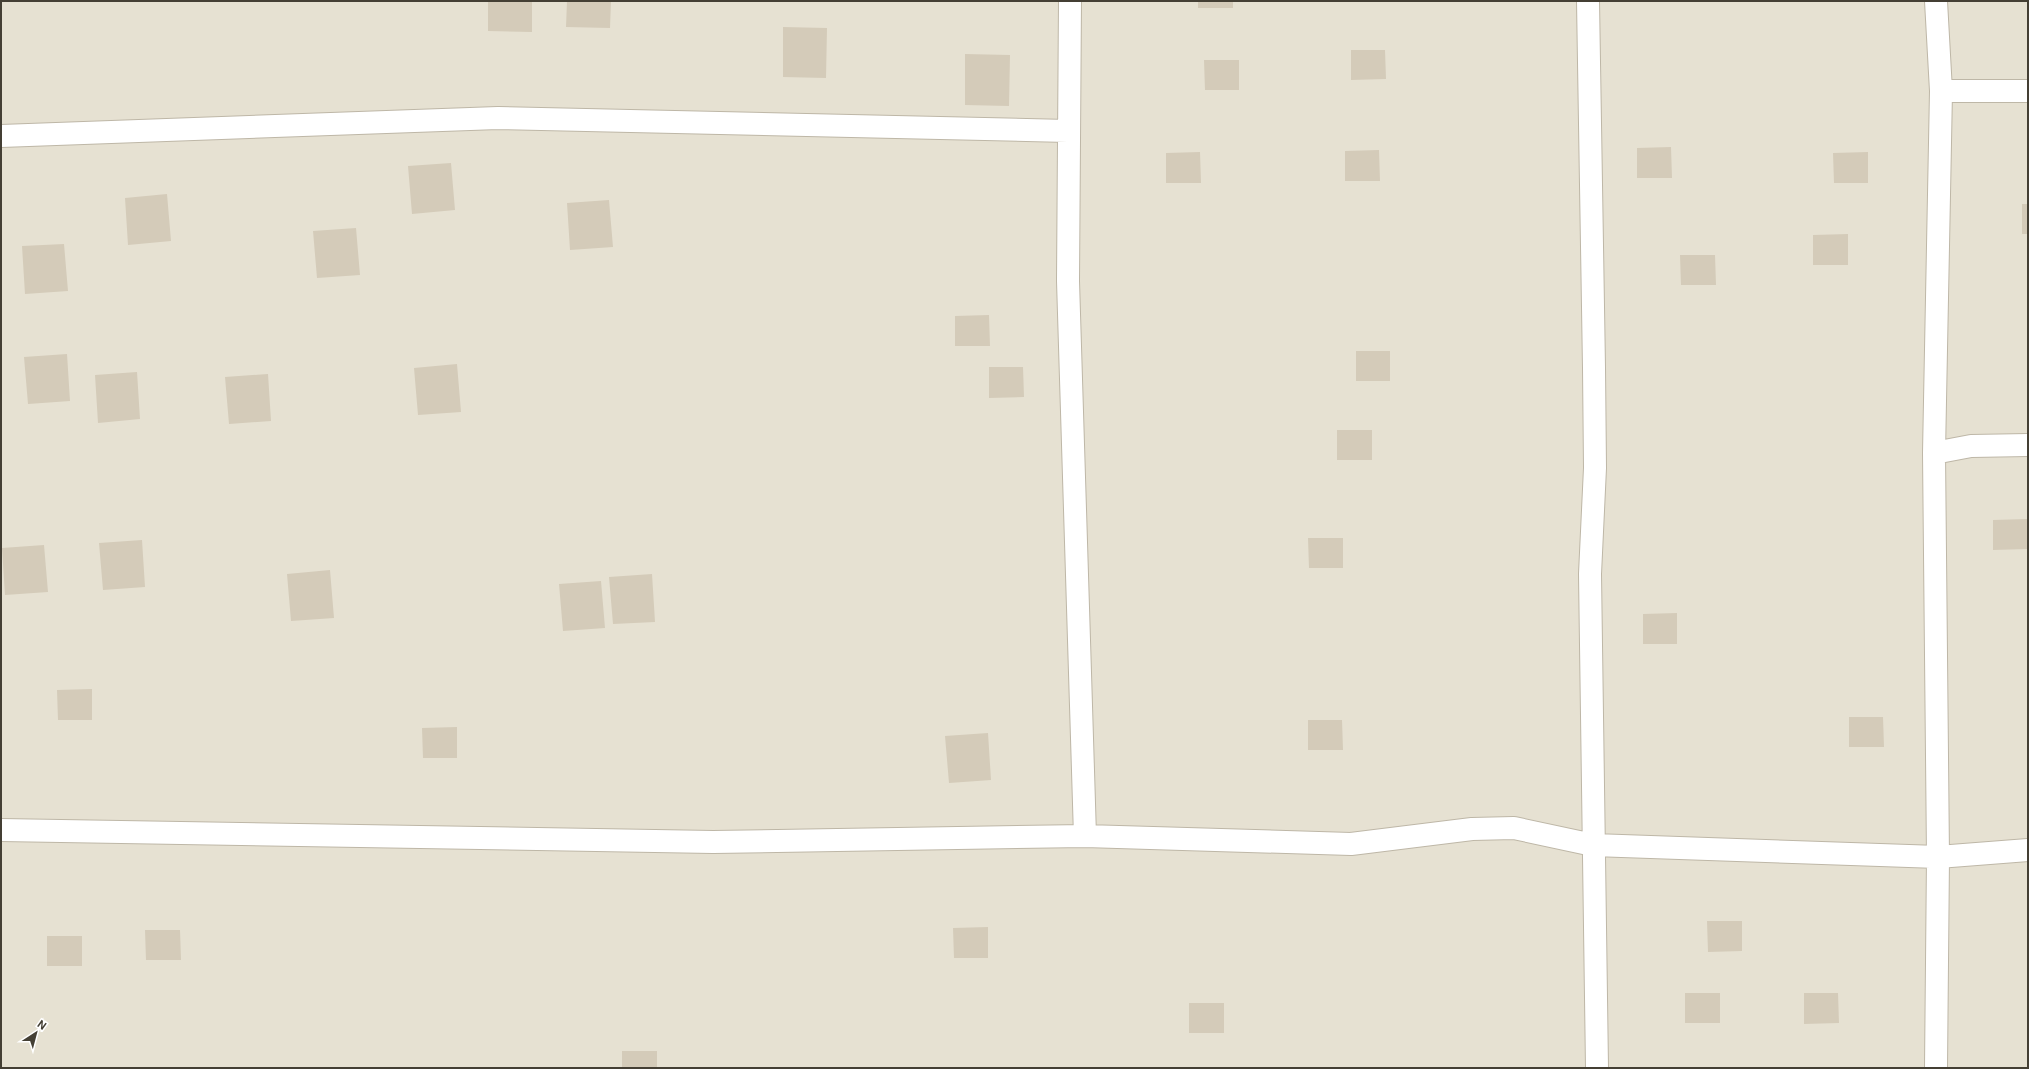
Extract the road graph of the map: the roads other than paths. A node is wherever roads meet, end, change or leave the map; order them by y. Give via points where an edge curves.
1 (1070, 1) edge
2 (1588, 1) edge
3 (1936, 1) edge
4 (1941, 91) junction
5 (2028, 91) edge
6 (1068, 131) junction
7 (1, 136) edge
8 (2028, 445) edge
9 (1934, 453) junction
10 (1, 830) edge
11 (1085, 836) junction
12 (1593, 845) junction
13 (2028, 850) edge
14 (1938, 857) junction
15 (1597, 1068) edge
16 (1936, 1068) edge

1 - 6 street
2 - 12 street via 1595,468 1590,574
3 - 4 street
4 - 5 street
4 - 9 street
6 - 7 street via 498,118
6 - 11 street via 1068,281
8 - 9 street via 1971,446
9 - 14 street
10 - 11 street via 713,842
11 - 12 street via 1351,844 1472,829 1514,828
12 - 14 street
12 - 15 street
13 - 14 street
14 - 16 street

